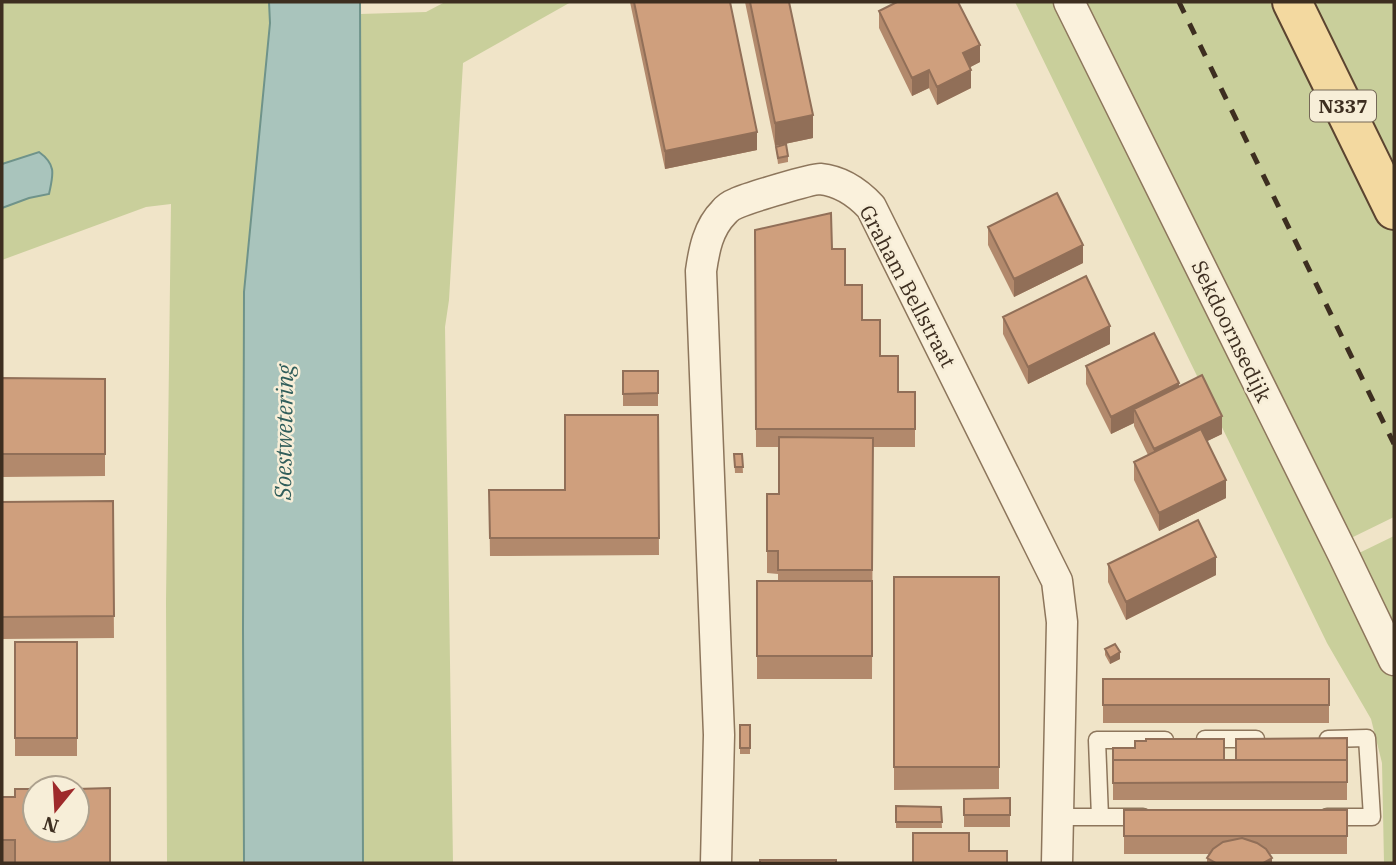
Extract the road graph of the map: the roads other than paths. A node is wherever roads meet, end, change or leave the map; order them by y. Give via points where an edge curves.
1 (1069, 2) edge
2 (1292, 2) edge
3 (1394, 210) edge
4 (1394, 660) edge
5 (1272, 739) edge
6 (1313, 739) edge
7 (1058, 817) junction
8 (1100, 817) junction
9 (1154, 817) edge
10 (1318, 817) edge
11 (716, 863) edge
12 (1057, 863) edge

1 - 4 street, Sekdoornsedijk
2 - 3 main road, N337
5 - 8 lane via 1097,740
6 - 10 lane via 1367,738 1372,817
7 - 8 lane
7 - 11 street, Graham Bellstraat via 1062,622 1057,582 871,207 845,187 817,179 725,209 704,248 701,271 719,735
7 - 12 street, Graham Bellstraat
8 - 9 lane

